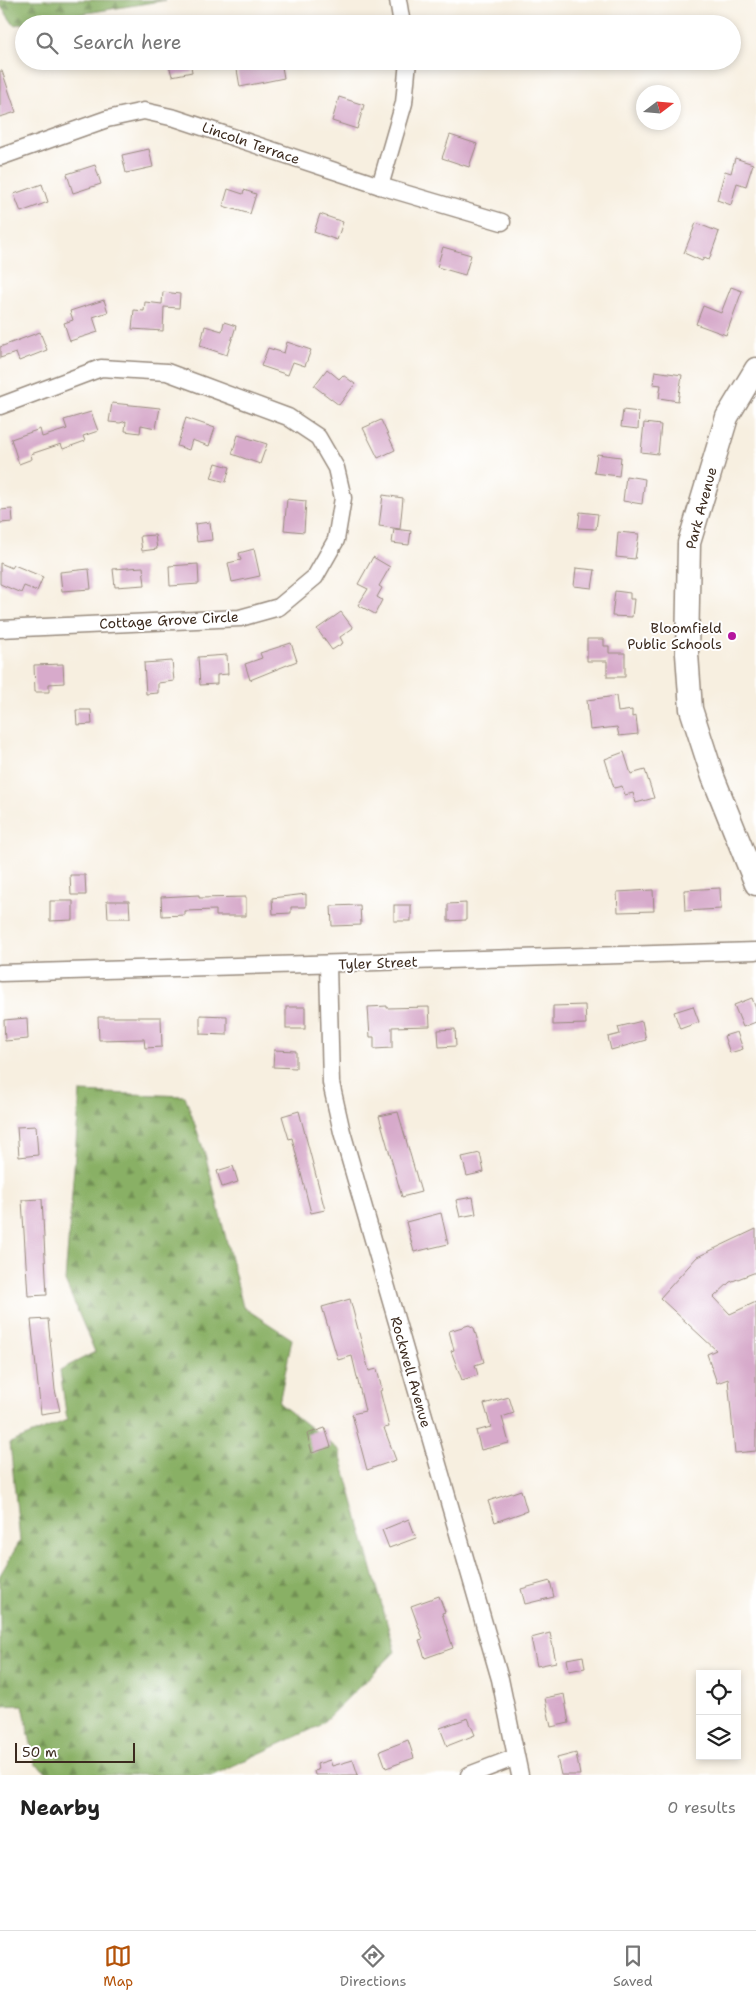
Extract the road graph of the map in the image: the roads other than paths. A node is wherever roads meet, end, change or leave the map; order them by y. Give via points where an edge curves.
1 (398, 0) edge
2 (400, 15) edge
3 (407, 70) edge
4 (0, 156) edge
5 (380, 186) junction
6 (502, 222) dead end
7 (756, 369) edge
8 (0, 406) edge
9 (0, 629) edge
10 (756, 884) edge
11 (756, 951) edge
12 (328, 964) junction
13 (0, 973) edge
14 (516, 1757) junction
15 (469, 1775) edge
16 (520, 1775) edge

1 - 2 street
3 - 5 street via 404,103
4 - 5 street, Lincoln Terrace via 107,119 144,111 175,118
5 - 6 street, Lincoln Terrace
7 - 10 main road, Park Avenue via 728,417 689,543 687,654 690,709
8 - 9 street, Cottage Grove Circle via 101,368 167,372 288,417 318,437 336,468 343,498 336,540 315,577 279,607 240,618
11 - 12 street, Tyler Street
12 - 13 street, Tyler Street
12 - 14 street, Rockwell Avenue via 330,1082 500,1679
14 - 15 street
14 - 16 street, Rockwell Avenue

